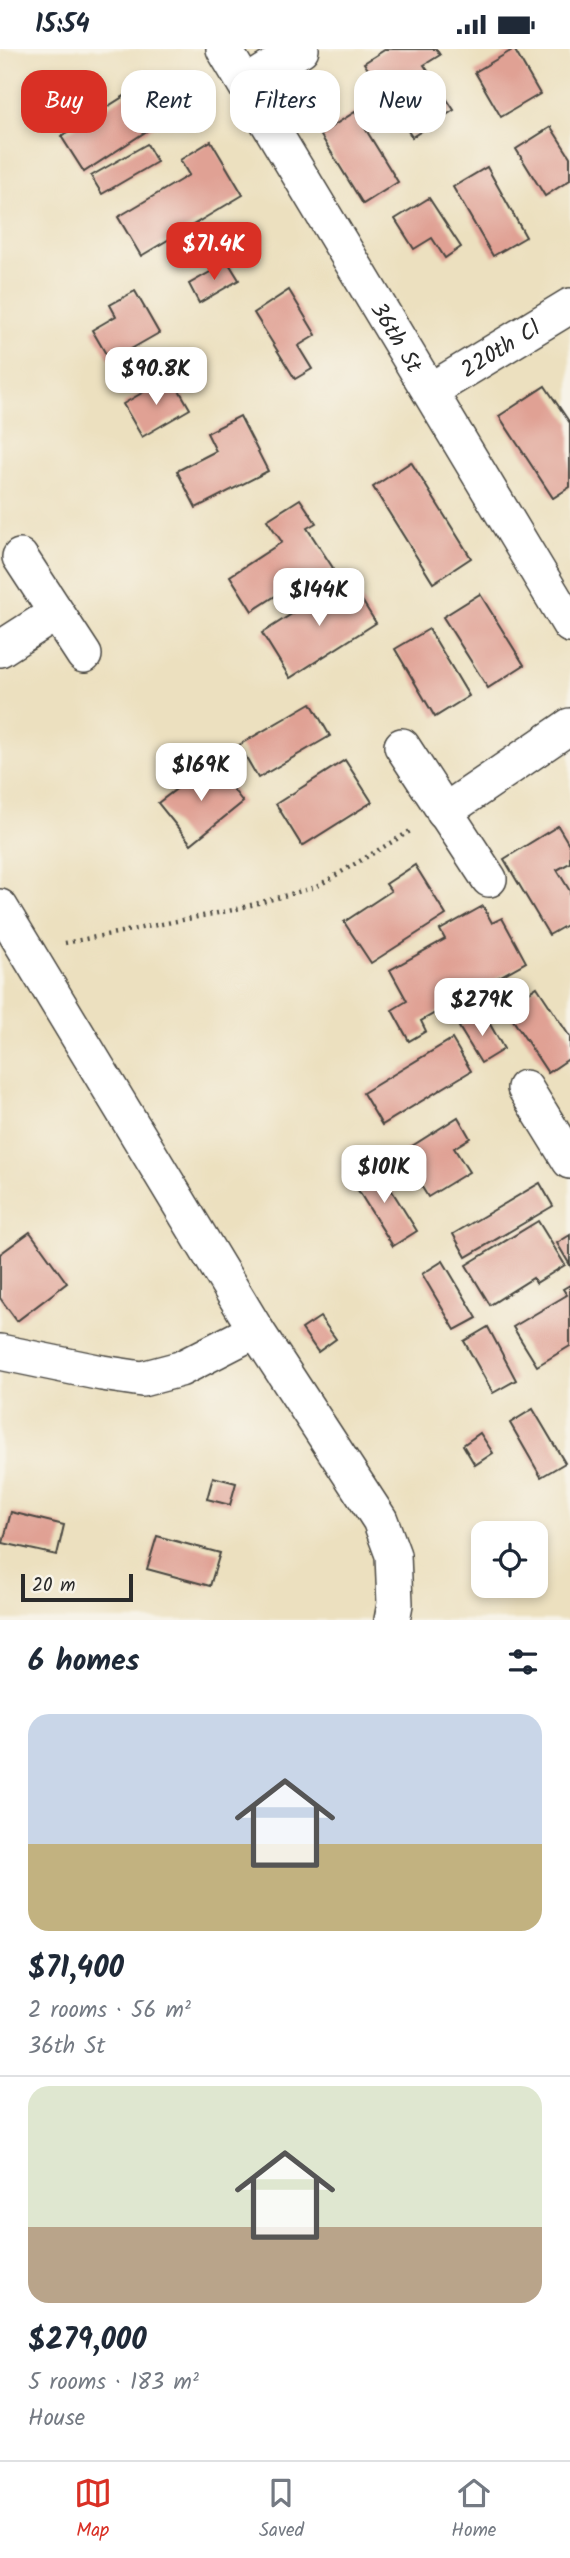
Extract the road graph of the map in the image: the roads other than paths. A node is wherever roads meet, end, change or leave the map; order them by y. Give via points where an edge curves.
1 (224, 49) edge
2 (301, 49) edge
3 (237, 70) edge
4 (268, 70) edge
5 (275, 133) edge
6 (570, 306) edge
7 (430, 391) junction
8 (20, 557) dead end
9 (56, 613) junction
10 (570, 625) edge
11 (0, 649) edge
12 (84, 655) dead end
13 (570, 726) edge
14 (402, 746) dead end
15 (444, 812) junction
16 (489, 879) dead end
17 (0, 907) edge
18 (525, 1088) dead end
19 (569, 1156) edge
20 (256, 1329) junction
21 (0, 1352) edge
22 (392, 1620) edge

1 - 3 street, 36th St
2 - 4 street
5 - 7 street, 36th St
6 - 7 street, 220th Cl
7 - 10 street, 36th St
8 - 9 street
9 - 11 street
9 - 12 street
13 - 15 street
14 - 15 street
15 - 16 street
17 - 20 street
18 - 19 street
20 - 21 street via 180,1369 142,1379
20 - 22 street via 380,1520 393,1555

